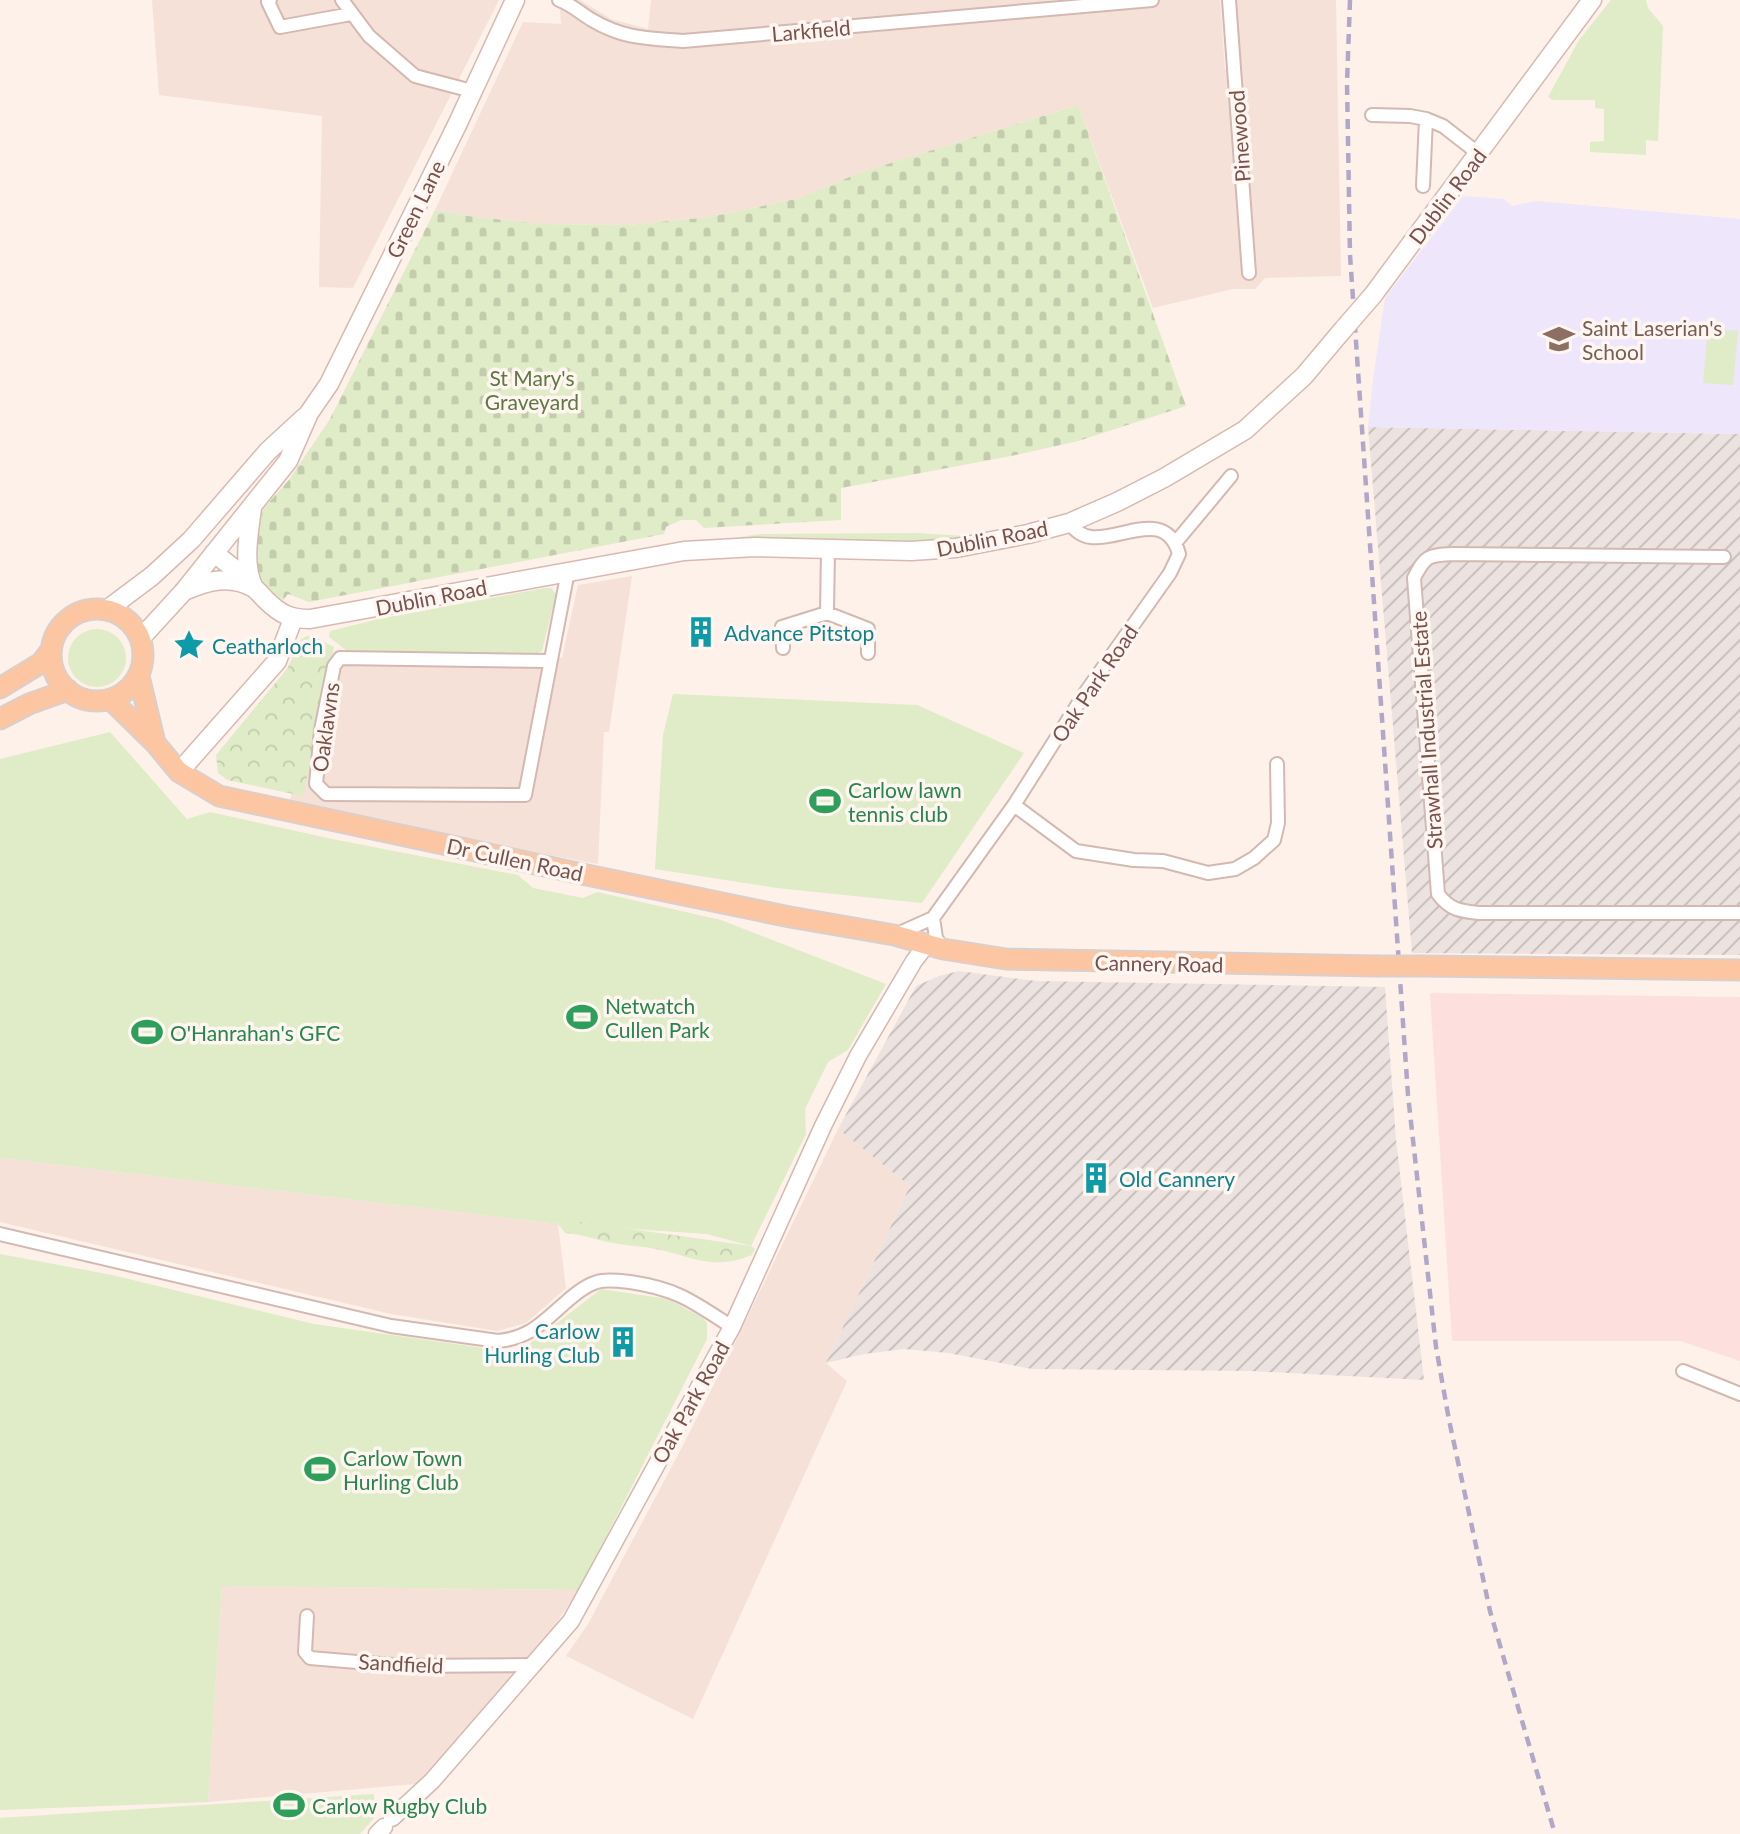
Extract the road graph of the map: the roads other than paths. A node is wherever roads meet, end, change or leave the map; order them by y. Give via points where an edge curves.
1 (270, 0) edge
2 (342, 0) edge
3 (515, 0) edge
4 (559, 0) edge
5 (1152, 0) edge
6 (1229, 0) edge
7 (1592, 0) edge
8 (351, 15) junction
9 (472, 91) junction
10 (1372, 115) dead end
11 (1426, 120) junction
12 (1479, 154) junction
13 (1423, 187) dead end
14 (1249, 272) dead end
15 (309, 413) junction
16 (1231, 476) dead end
17 (252, 508) junction
18 (1069, 523) junction
19 (191, 540) junction
20 (1176, 542) junction
21 (828, 550) junction
22 (211, 556) junction
23 (1724, 557) dead end
24 (568, 571) junction
25 (252, 585) junction
26 (184, 591) junction
27 (108, 609) junction
28 (827, 613) junction
29 (293, 619) junction
30 (141, 638) junction
31 (783, 648) dead end
32 (51, 650) junction
33 (868, 653) dead end
34 (550, 661) junction
35 (139, 676) junction
36 (0, 688) edge
37 (68, 690) junction
38 (110, 699) junction
39 (0, 719) edge
40 (155, 743) junction
41 (1277, 764) dead end
42 (179, 772) junction
43 (1014, 805) junction
44 (1740, 913) edge
45 (933, 918) junction
46 (894, 935) junction
47 (935, 947) junction
48 (1740, 970) edge
49 (0, 1234) edge
50 (732, 1327) junction
51 (1683, 1371) dead end
52 (1740, 1394) edge
53 (307, 1616) dead end
54 (535, 1665) junction
55 (384, 1826) edge

1 - 8 street via 280,27
2 - 8 street
3 - 9 main road, Green Lane
4 - 5 street, Larkfield via 628,37 683,41
6 - 14 street, Pinewood
7 - 12 main road, Dublin Road
8 - 9 street via 415,76
9 - 15 main road, Green Lane via 329,384
10 - 11 street
11 - 12 street via 1443,126
11 - 13 street
12 - 18 main road, Dublin Road, bridge via 1373,295 1304,376 1245,430 1164,478
15 - 17 main road via 288,461
15 - 19 main road via 268,451
16 - 20 street
17 - 22 main road
17 - 25 main road via 247,546
18 - 20 street via 1077,533 1093,538 1151,528
18 - 21 main road, Dublin Road via 956,548
19 - 22 main road
19 - 27 main road
20 - 43 street, Oak Park Road via 1180,554 1170,573 1085,693
21 - 24 main road, Dublin Road via 755,547 684,551
21 - 28 street
22 - 25 main road
22 - 26 main road
23 - 44 street, Strawhall Industrial Estate via 1433,555 1423,561 1415,578 1438,894 1447,906 1479,913
24 - 29 main road, Dublin Road via 338,615
24 - 34 street, Oaklawns
25 - 26 main road via 208,580
25 - 29 main road via 280,614
26 - 30 main road
27 - 30 main road via 128,620
27 - 32 main road via 82,611 69,618 59,628
28 - 31 street via 782,627
28 - 33 street via 868,629
29 - 42 main road via 277,661
30 - 35 main road via 144,651
32 - 36 main road via 41,663
32 - 37 main road via 55,672
34 - 34 street, Oaklawns via 525,794 326,794 316,784 321,730 334,666 340,659
35 - 38 main road via 122,694
35 - 40 main road
37 - 38 main road via 80,698
37 - 39 main road
38 - 40 main road, Dr Cullen Road
40 - 42 main road, Dr Cullen Road
41 - 43 street via 1274,840 1235,869 1208,873 1163,861 1076,851
42 - 46 main road, Dr Cullen Road via 219,796
43 - 45 street, Oak Park Road
45 - 46 street
45 - 47 street
46 - 47 main road, Dr Cullen Road
47 - 48 main road, Cannery Road, bridge via 1018,960
47 - 50 street, Oak Park Road via 914,961 858,1056
49 - 50 street via 391,1326 498,1341 528,1334 575,1294 598,1281 659,1286 684,1296
50 - 54 street, Oak Park Road via 571,1621
51 - 52 street
53 - 54 street, Sandfield via 305,1652 310,1658 404,1666
54 - 55 street, Oak Park Road via 432,1781

